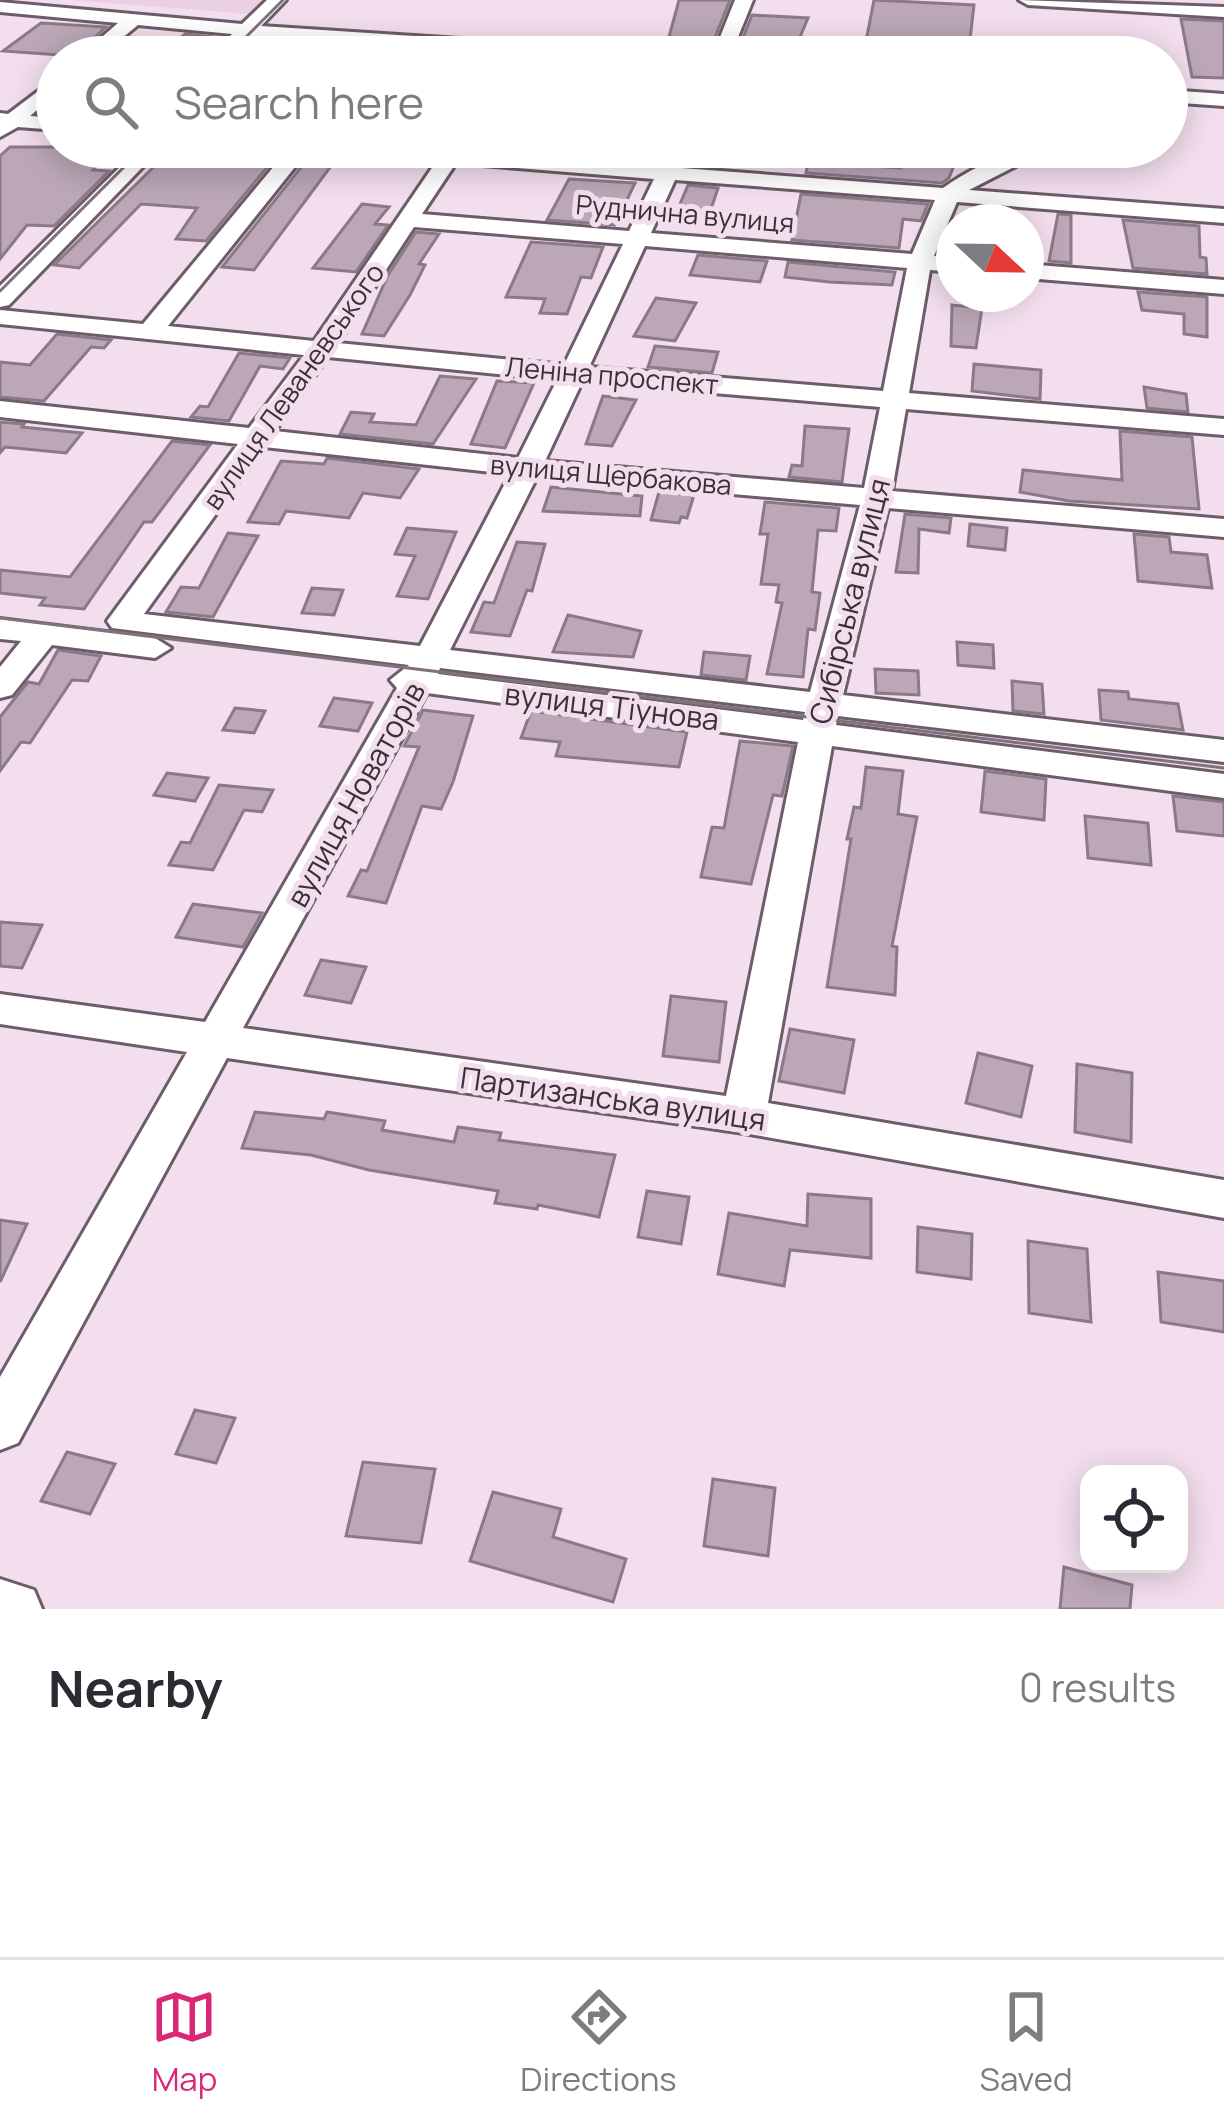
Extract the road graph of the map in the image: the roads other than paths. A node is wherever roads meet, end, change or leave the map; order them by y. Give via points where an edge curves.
1 (278, 0) edge
2 (298, 0) edge
3 (745, 0) edge
4 (1028, 0) edge
5 (0, 7) edge
6 (24, 9) junction
7 (1224, 12) edge
8 (137, 17) junction
9 (0, 25) edge
10 (257, 30) junction
11 (114, 36) edge
12 (249, 36) edge
13 (253, 36) edge
14 (296, 36) edge
15 (730, 36) edge
16 (1188, 97) edge
17 (36, 99) edge
18 (1224, 100) edge
19 (4, 123) edge
20 (36, 124) edge
21 (105, 168) edge
22 (131, 168) edge
23 (284, 168) edge
24 (444, 168) edge
25 (670, 168) edge
26 (739, 168) edge
27 (994, 168) edge
28 (949, 194) junction
29 (1224, 216) edge
30 (411, 220) junction
31 (636, 240) junction
32 (920, 262) junction
33 (936, 263) edge
34 (0, 270) edge
35 (1044, 272) edge
36 (1224, 286) edge
37 (0, 300) edge
38 (0, 316) edge
39 (152, 329) junction
40 (322, 348) junction
41 (574, 374) junction
42 (893, 397) junction
43 (0, 409) edge
44 (1224, 427) edge
45 (257, 439) junction
46 (530, 468) junction
47 (877, 495) junction
48 (1224, 528) edge
49 (0, 629) edge
50 (44, 634) junction
51 (424, 669) junction
52 (0, 688) edge
53 (822, 718) junction
54 (1224, 751) edge
55 (1224, 787) edge
56 (0, 1009) edge
57 (219, 1040) junction
58 (744, 1116) junction
59 (1224, 1199) edge
60 (0, 1426) edge
61 (0, 1606) edge
62 (14, 1609) edge

1 - 10 street
2 - 10 street
3 - 15 street
4 - 7 street
5 - 6 street
6 - 8 street
6 - 9 street
8 - 10 street
8 - 11 street
10 - 12 street
10 - 13 street
10 - 14 street
16 - 18 street
17 - 19 street
19 - 20 street
21 - 34 street
22 - 37 street
23 - 39 street
24 - 30 street, вулиця Леваневського
25 - 31 street, вулиця Новаторів
26 - 28 street
27 - 28 street
28 - 29 street
28 - 32 street, Сибірська вулиця
30 - 31 street, Руднична вулиця
30 - 40 street, вулиця Леваневського
31 - 32 street, Руднична вулиця
31 - 41 street, вулиця Новаторів
32 - 33 street, Руднична вулиця
32 - 42 street, Сибірська вулиця
35 - 36 street
38 - 39 street, Леніна проспект
39 - 40 street, Леніна проспект
40 - 41 street, Леніна проспект
40 - 45 street, вулиця Леваневського
41 - 42 street, Леніна проспект
41 - 46 street, вулиця Новаторів
42 - 44 street, Леніна проспект
42 - 47 street, Сибірська вулиця
43 - 45 street, вулиця Щербакова
45 - 46 street, вулиця Щербакова
45 - 51 street, вулиця Леваневського via 123,621
46 - 47 street, вулиця Щербакова
46 - 51 street, вулиця Новаторів
47 - 48 street, вулиця Щербакова
47 - 53 street, Сибірська вулиця
49 - 50 street, вулиця Тіунова
50 - 51 street, вулиця Тіунова
50 - 52 street
51 - 53 street, вулиця Тіунова
51 - 57 street, вулиця Новаторів
53 - 54 street
53 - 55 street, вулиця Тіунова
53 - 58 street, Сибірська вулиця
56 - 57 street, Партизанська вулиця
57 - 58 street, Партизанська вулиця
57 - 60 street, вулиця Новаторів
58 - 59 street, Партизанська вулиця
61 - 62 street

